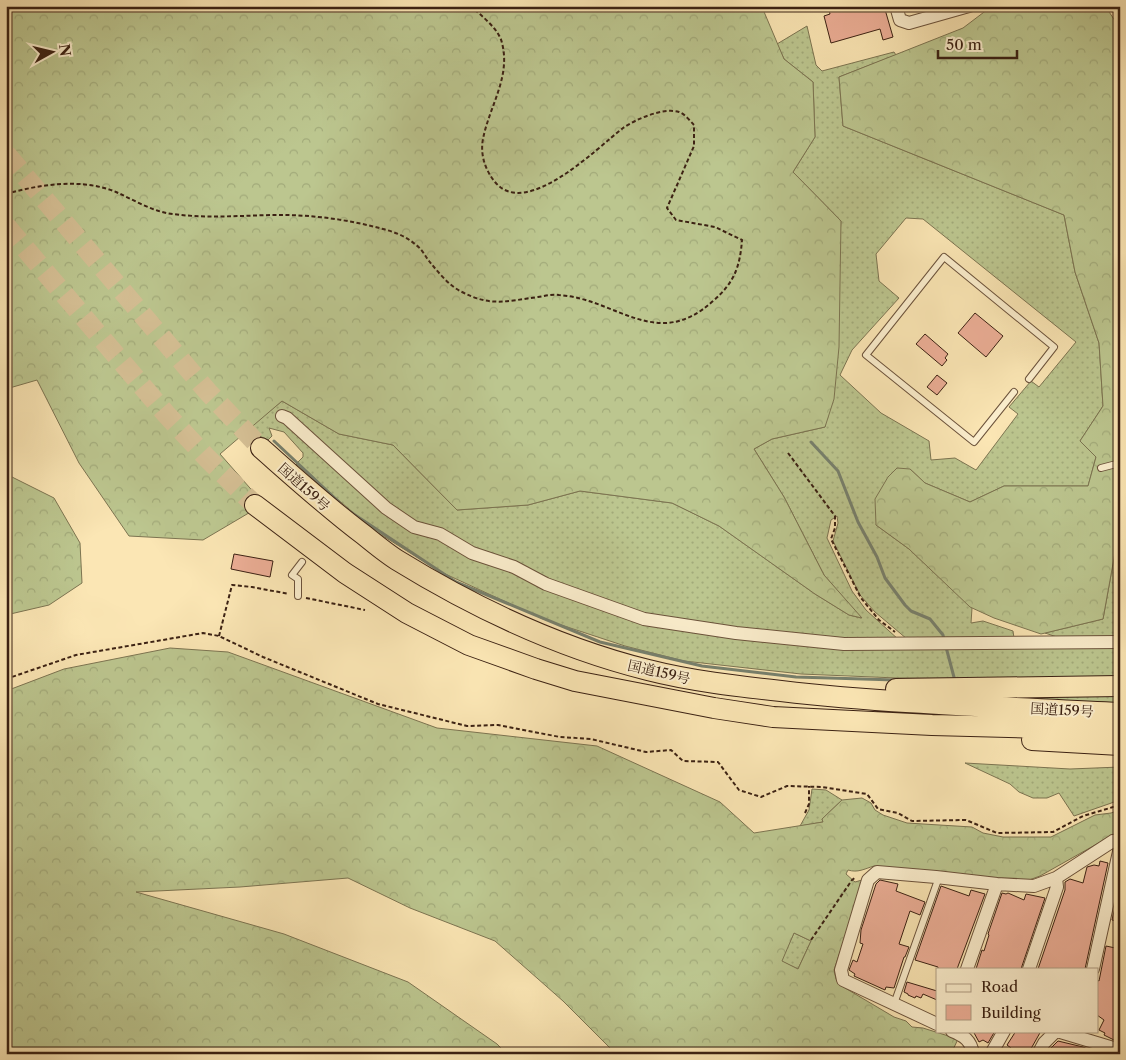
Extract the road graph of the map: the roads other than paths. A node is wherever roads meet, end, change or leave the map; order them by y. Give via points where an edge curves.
1 (896, 6) edge
2 (969, 6) edge
3 (1118, 6) edge
4 (1120, 9) edge
5 (1029, 379) dead end
6 (1014, 392) dead end
7 (282, 416) dead end
8 (261, 448) tunnel mouth
9 (1120, 463) edge
10 (1102, 468) dead end
11 (256, 505) tunnel mouth
12 (302, 562) dead end
13 (298, 596) road end
14 (1120, 642) edge
15 (709, 683) junction
16 (1120, 686) edge
17 (1120, 712) edge
18 (819, 720) junction
19 (1120, 730) edge
20 (1120, 745) edge
21 (1120, 840) edge
22 (1120, 847) edge
23 (939, 877) junction
24 (1056, 878) junction
25 (997, 884) junction
26 (967, 968) edge
27 (1029, 968) edge
28 (1093, 968) edge
29 (894, 1004) junction
30 (936, 1024) edge
31 (954, 1032) edge
32 (1003, 1032) edge
33 (1055, 1032) edge
34 (1060, 1032) edge
35 (1117, 1048) edge
36 (973, 1054) edge
37 (991, 1054) edge
38 (1038, 1054) edge

1 - 2 street via 900,20 909,23
3 - 4 street
5 - 6 lane via 1054,347 944,257 866,355 974,442
7 - 14 street via 408,524 440,534 472,553 514,567 546,584 644,619 844,644
8 - 15 highway, 国道159号 via 330,510 396,559 494,614 605,658 648,671
9 - 10 lane
11 - 18 highway, 国道159号 via 346,573 407,612 469,644 575,681 714,708
12 - 13 lane via 292,575 298,580
15 - 16 highway via 930,689
15 - 17 highway, 国道159号 via 927,704
18 - 19 highway, 国道159号
18 - 20 highway via 930,733
21 - 24 street via 1113,841
22 - 28 street
23 - 25 street
23 - 29 lane
23 - 29 street via 877,872 868,880 841,970 843,980
24 - 25 street via 1034,886
24 - 27 street via 1057,887
25 - 26 street
29 - 30 street
31 - 36 street via 964,1036
32 - 37 street
33 - 38 street
34 - 35 street

